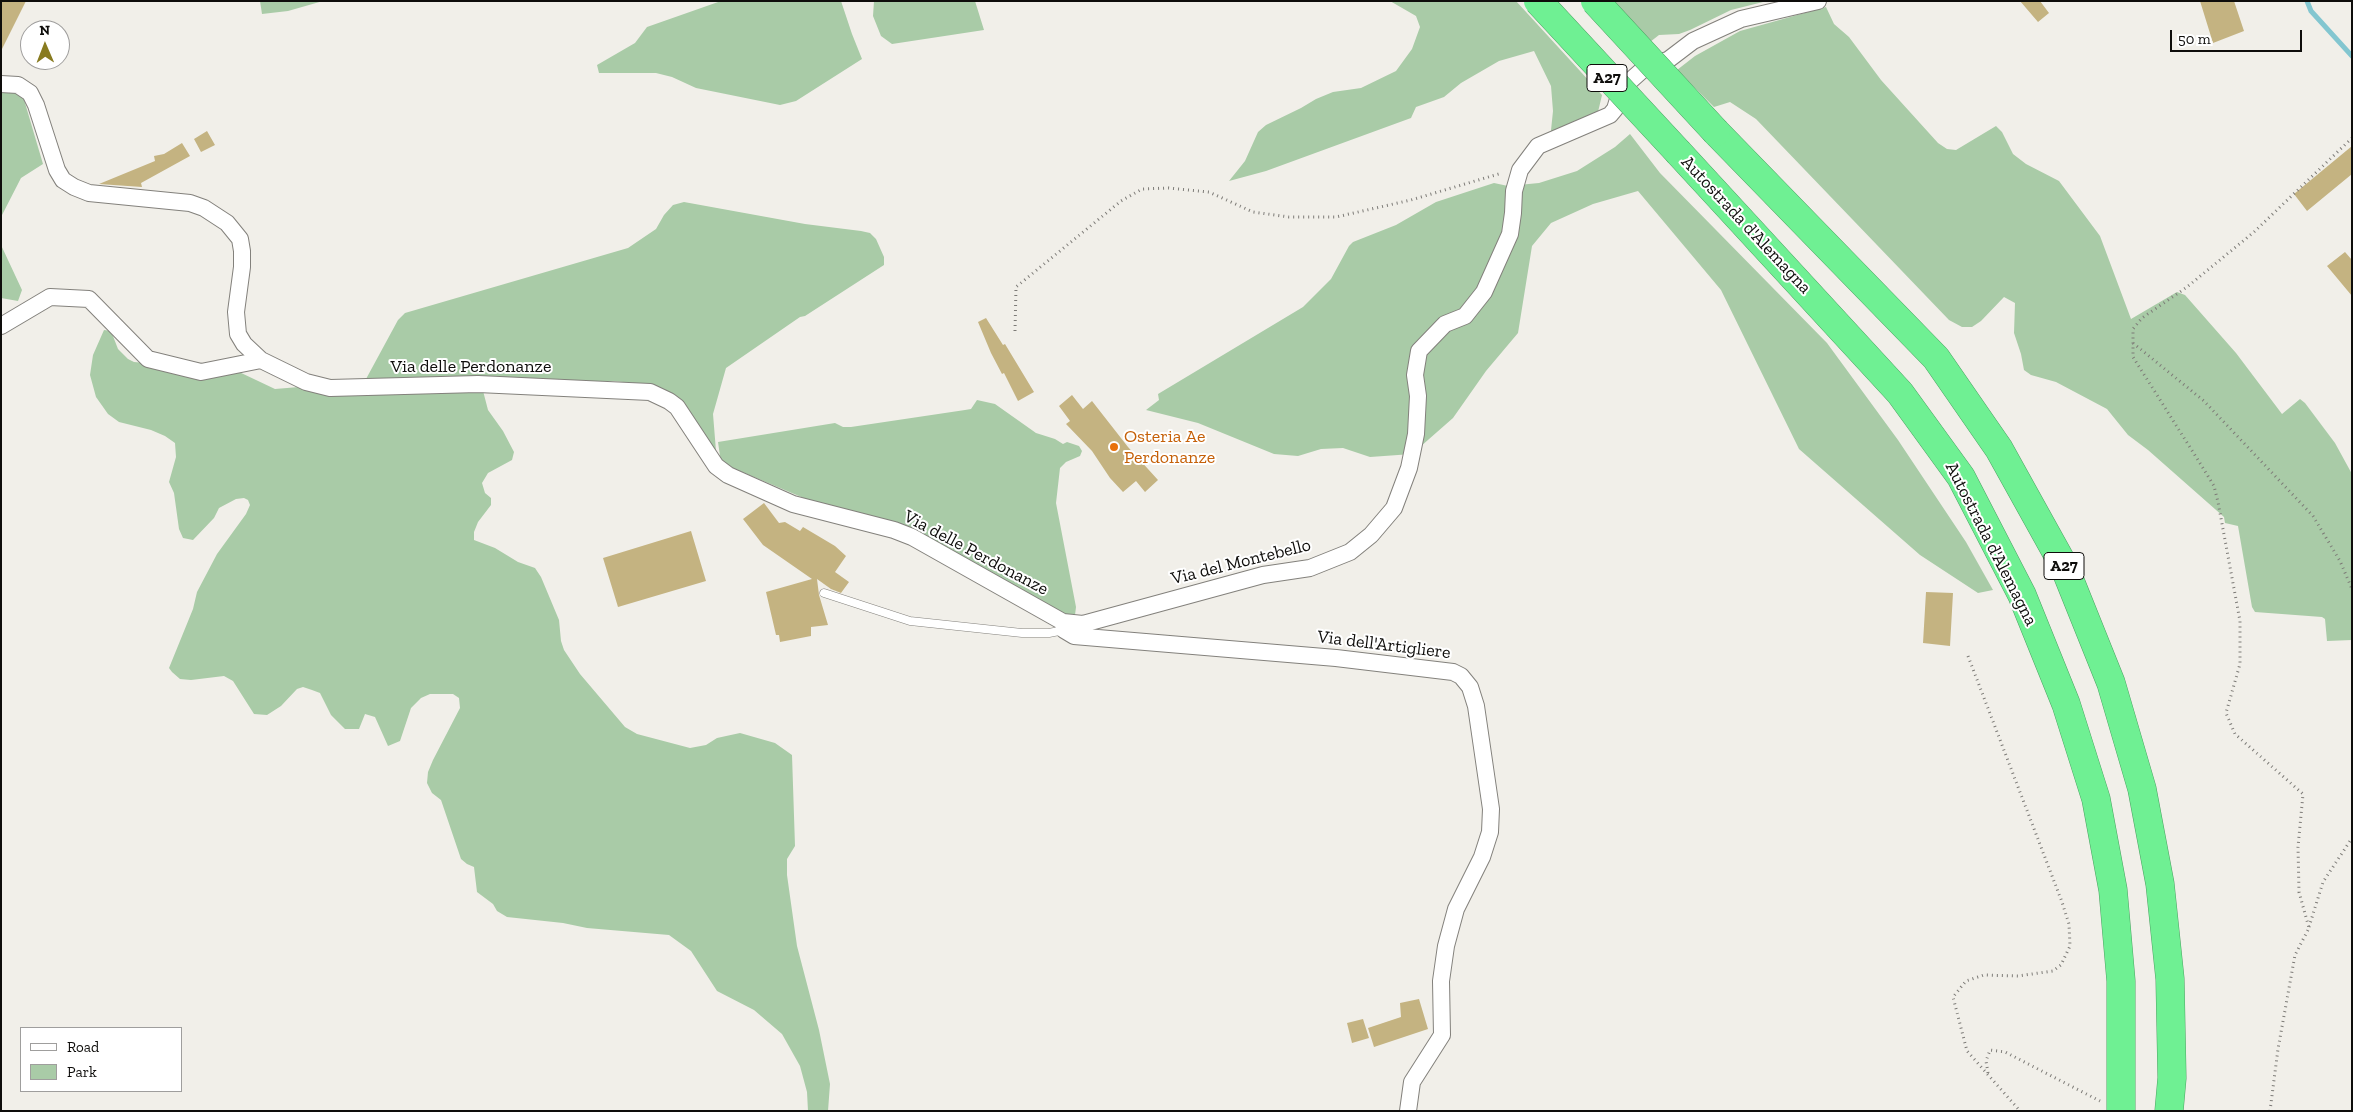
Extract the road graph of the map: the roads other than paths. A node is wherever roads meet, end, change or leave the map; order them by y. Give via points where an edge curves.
1 (1538, 1) edge
2 (1595, 1) edge
3 (1818, 1) edge
4 (1, 84) edge
5 (1, 326) edge
6 (261, 360) junction
7 (824, 593) dead end
8 (1063, 626) junction
9 (2112, 1107) edge
10 (1408, 1111) edge
11 (2170, 1111) edge

1 - 9 highway, Autostrada d'Alemagna / A27, bridge via 1900,393 1960,477 2022,595 2066,704 2098,808 2113,890 2122,981
2 - 11 highway, A27, bridge via 1716,132 1936,358 1999,449 2064,566 2111,683 2144,799 2160,884 2170,979
3 - 8 street, Via del Montebello via 1741,19 1692,41 1668,60 1648,65 1621,89 1610,115 1538,146 1520,170 1514,191 1510,234 1484,292 1465,316 1445,324 1419,351 1415,375 1418,396 1416,434 1409,468 1394,508 1371,535 1350,552 1310,568 1263,575 1083,624
4 - 6 street, Via delle Perdonanze via 18,85 30,92 57,170 63,180 74,187 89,193 190,203 227,222 240,239 242,251 236,312 238,334
5 - 6 street via 50,297 89,299 148,360 201,372
6 - 8 street, Via delle Perdonanze via 306,382 330,388 478,384 650,392 677,407 716,466 728,475 793,504 912,537
7 - 8 lane via 910,621 1022,633 1049,633
8 - 10 street, Via dell'Artigliere via 1074,636 1336,658 1453,672 1470,687 1476,706 1491,809 1490,832 1482,857 1458,904 1446,946 1441,981 1442,1035 1412,1082

